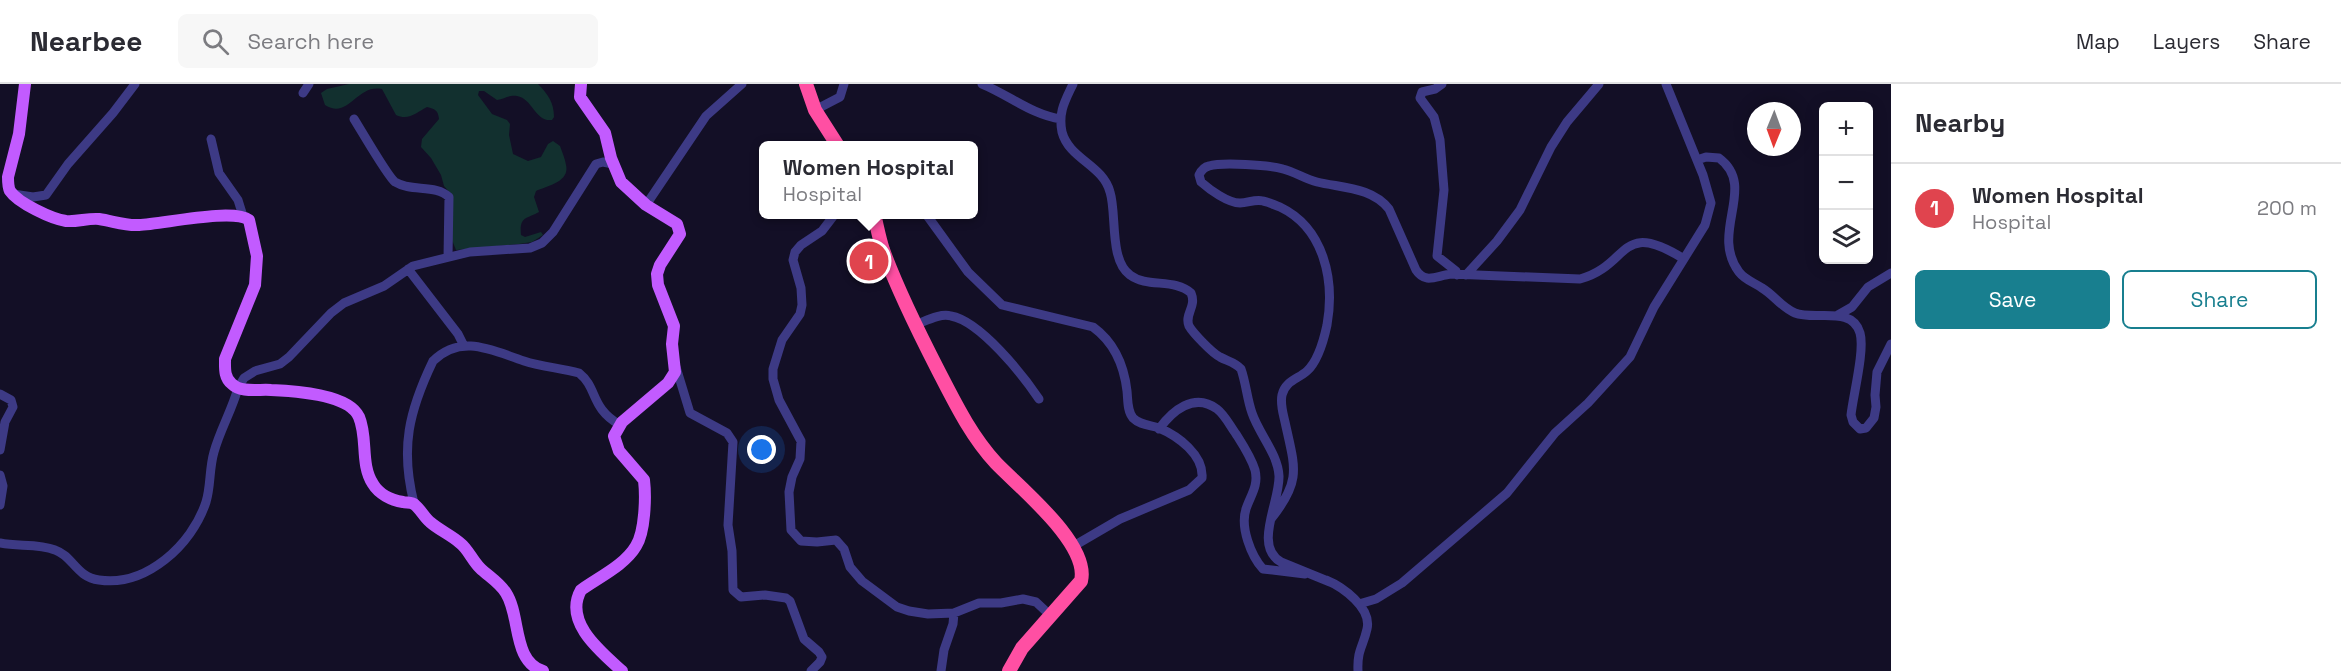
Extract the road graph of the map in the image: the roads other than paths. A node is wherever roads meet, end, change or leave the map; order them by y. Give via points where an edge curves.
1 (25, 84) edge
2 (135, 84) edge
3 (309, 84) edge
4 (581, 84) edge
5 (742, 84) edge
6 (806, 84) edge
7 (844, 84) edge
8 (982, 84) edge
9 (1073, 84) edge
10 (1442, 84) edge
11 (1599, 84) edge
12 (1666, 84) edge
13 (303, 93) dead end
14 (815, 110) junction
15 (354, 119) dead end
16 (1061, 119) junction
17 (211, 139) dead end
18 (835, 141) edge
19 (1697, 160) junction
20 (613, 164) junction
21 (13, 194) junction
22 (646, 204) junction
23 (243, 216) junction
24 (831, 219) edge
25 (875, 219) edge
26 (930, 219) edge
27 (448, 257) junction
28 (1684, 259) junction
29 (408, 269) junction
30 (1891, 273) edge
31 (1462, 275) junction
32 (1838, 315) junction
33 (915, 325) junction
34 (1891, 344) edge
35 (464, 346) junction
36 (675, 367) junction
37 (238, 388) junction
38 (0, 394) edge
39 (1038, 399) dead end
40 (620, 425) junction
41 (1159, 429) junction
42 (0, 450) edge
43 (0, 475) edge
44 (414, 503) junction
45 (0, 505) edge
46 (1271, 519) junction
47 (0, 543) edge
48 (1072, 548) junction
49 (1330, 582) junction
50 (1359, 604) junction
51 (954, 613) junction
52 (1051, 616) junction
53 (543, 671) edge
54 (622, 671) edge
55 (812, 671) edge
56 (941, 671) edge
57 (1009, 671) edge
58 (1358, 671) edge

1 - 21 main road via 19,134 8,177
2 - 21 street via 46,195
3 - 13 street
4 - 20 main road via 580,98 605,133
5 - 22 street via 706,116
6 - 14 highway
7 - 14 street via 840,97
8 - 16 street via 1037,112
9 - 16 street via 1063,101
10 - 31 street via 1422,92 1420,98 1434,117 1440,140 1444,190 1437,256
11 - 31 street via 1551,147 1514,218
12 - 19 street
14 - 18 highway
15 - 27 street via 393,181 449,197
16 - 46 street via 1069,145 1104,177 1122,266 1135,278 1187,290 1194,301 1188,318 1190,328 1216,355 1240,369 1252,415 1278,470 1279,489
17 - 23 street via 219,173 238,200
19 - 28 street via 1711,203 1700,234
19 - 32 street via 1719,158 1734,173 1736,199 1728,231 1729,247 1741,275 1794,313
20 - 22 main road via 621,182
20 - 27 street via 596,164 542,243 530,248
21 - 23 main road via 44,213 67,221 100,219 138,225
22 - 36 main road via 680,229 678,240 657,274 674,326
23 - 37 main road via 249,220 257,268 255,285 225,359 228,380
24 - 51 street via 795,252 793,260 802,305 782,340 773,369 779,400 801,441 800,459 789,492 791,530 801,541 836,540 855,573 897,607 919,614
25 - 33 highway via 884,252
26 - 41 street via 968,272 1002,305 1094,327 1104,335 1120,361 1131,415 1137,422
27 - 29 street
28 - 31 street via 1658,244 1640,242 1631,244 1597,272 1580,279
28 - 50 street via 1630,357 1555,433 1507,493 1411,577 1376,599
29 - 35 street
29 - 37 street via 384,286 344,303 289,357 280,364 255,371
30 - 32 street via 1868,287 1852,307
31 - 46 street via 1423,279 1389,209 1373,196 1275,168 1217,165 1201,171 1201,182 1233,202 1262,200 1299,219 1316,238 1325,262 1329,309 1323,341 1312,365 1290,381 1282,393 1294,477 1290,491
32 - 34 street via 1855,324 1860,332 1851,415 1860,429 1874,418 1877,372
33 - 39 street via 940,316 957,318 1011,361
33 - 48 highway via 978,441 1037,502
35 - 40 street via 476,345 579,373 604,415
35 - 44 street via 433,361 410,419 407,469
36 - 40 main road via 668,383
36 - 55 street via 690,413 727,433 733,442 728,532 733,590 741,597 765,595 790,601 800,632 822,657
37 - 44 main road via 310,394 346,404 361,424 371,481 382,495
37 - 47 street via 213,455 199,519 180,546 146,572 127,579 96,580 76,569 56,550
38 - 42 street via 11,400 13,407 5,422
40 - 54 main road via 614,436 619,451 644,480 640,537 630,553 581,590 577,603 586,634
41 - 48 street via 1188,447 1199,461 1202,478 1189,490 1120,519
41 - 49 street via 1172,412 1189,403 1217,409 1243,445 1255,470 1256,488 1244,520 1258,564 1270,571 1305,574
43 - 45 street
44 - 53 main road via 430,522 459,542 499,585 511,604 526,659 532,667
46 - 49 street via 1269,543 1274,558
48 - 52 highway via 1081,563 1081,581
49 - 50 street
50 - 58 street via 1368,622 1358,651
51 - 52 street via 979,603 1023,599 1036,602
51 - 56 street
52 - 57 highway via 1022,648

